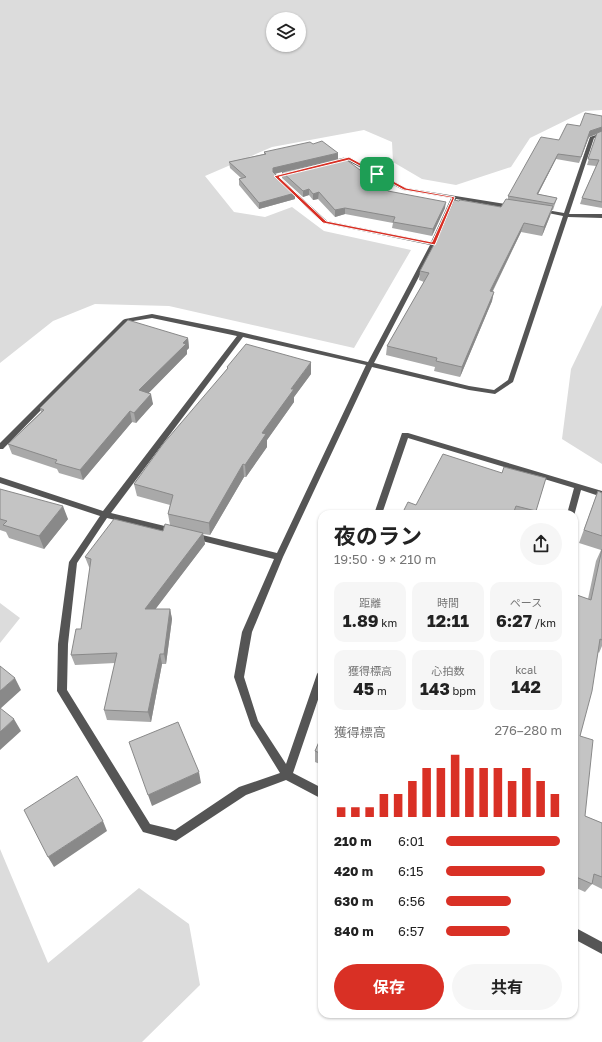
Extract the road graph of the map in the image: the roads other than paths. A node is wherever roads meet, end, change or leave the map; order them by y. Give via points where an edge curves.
1 (602, 134) edge
2 (334, 162) edge
3 (298, 171) edge
4 (454, 198) junction
5 (521, 208) edge
6 (536, 210) edge
7 (566, 215) junction
8 (602, 216) edge
9 (433, 244) junction
10 (241, 336) junction
11 (370, 364) junction
12 (0, 447) edge
13 (0, 480) edge
14 (578, 487) junction
15 (602, 494) edge
16 (379, 510) edge
17 (572, 510) edge
18 (105, 514) junction
19 (279, 556) junction
20 (318, 686) edge
21 (287, 775) junction
22 (318, 792) edge
23 (578, 934) edge
24 (602, 948) edge

1 - 7 street via 592,137
2 - 4 street via 349,158 405,189
3 - 9 street via 276,176 325,222
4 - 5 street
4 - 9 street
6 - 7 street
7 - 8 street
7 - 11 street via 511,381 495,392
9 - 11 street
10 - 11 street
10 - 12 street via 152,316 125,321
10 - 18 street
11 - 19 street
13 - 18 street
14 - 15 street
14 - 16 street via 405,435
14 - 17 street
18 - 19 street
18 - 21 street via 73,562 63,644 62,691 147,828 176,836 243,791
19 - 21 street via 247,632 239,677 254,723
20 - 21 street
21 - 22 street
23 - 24 street

